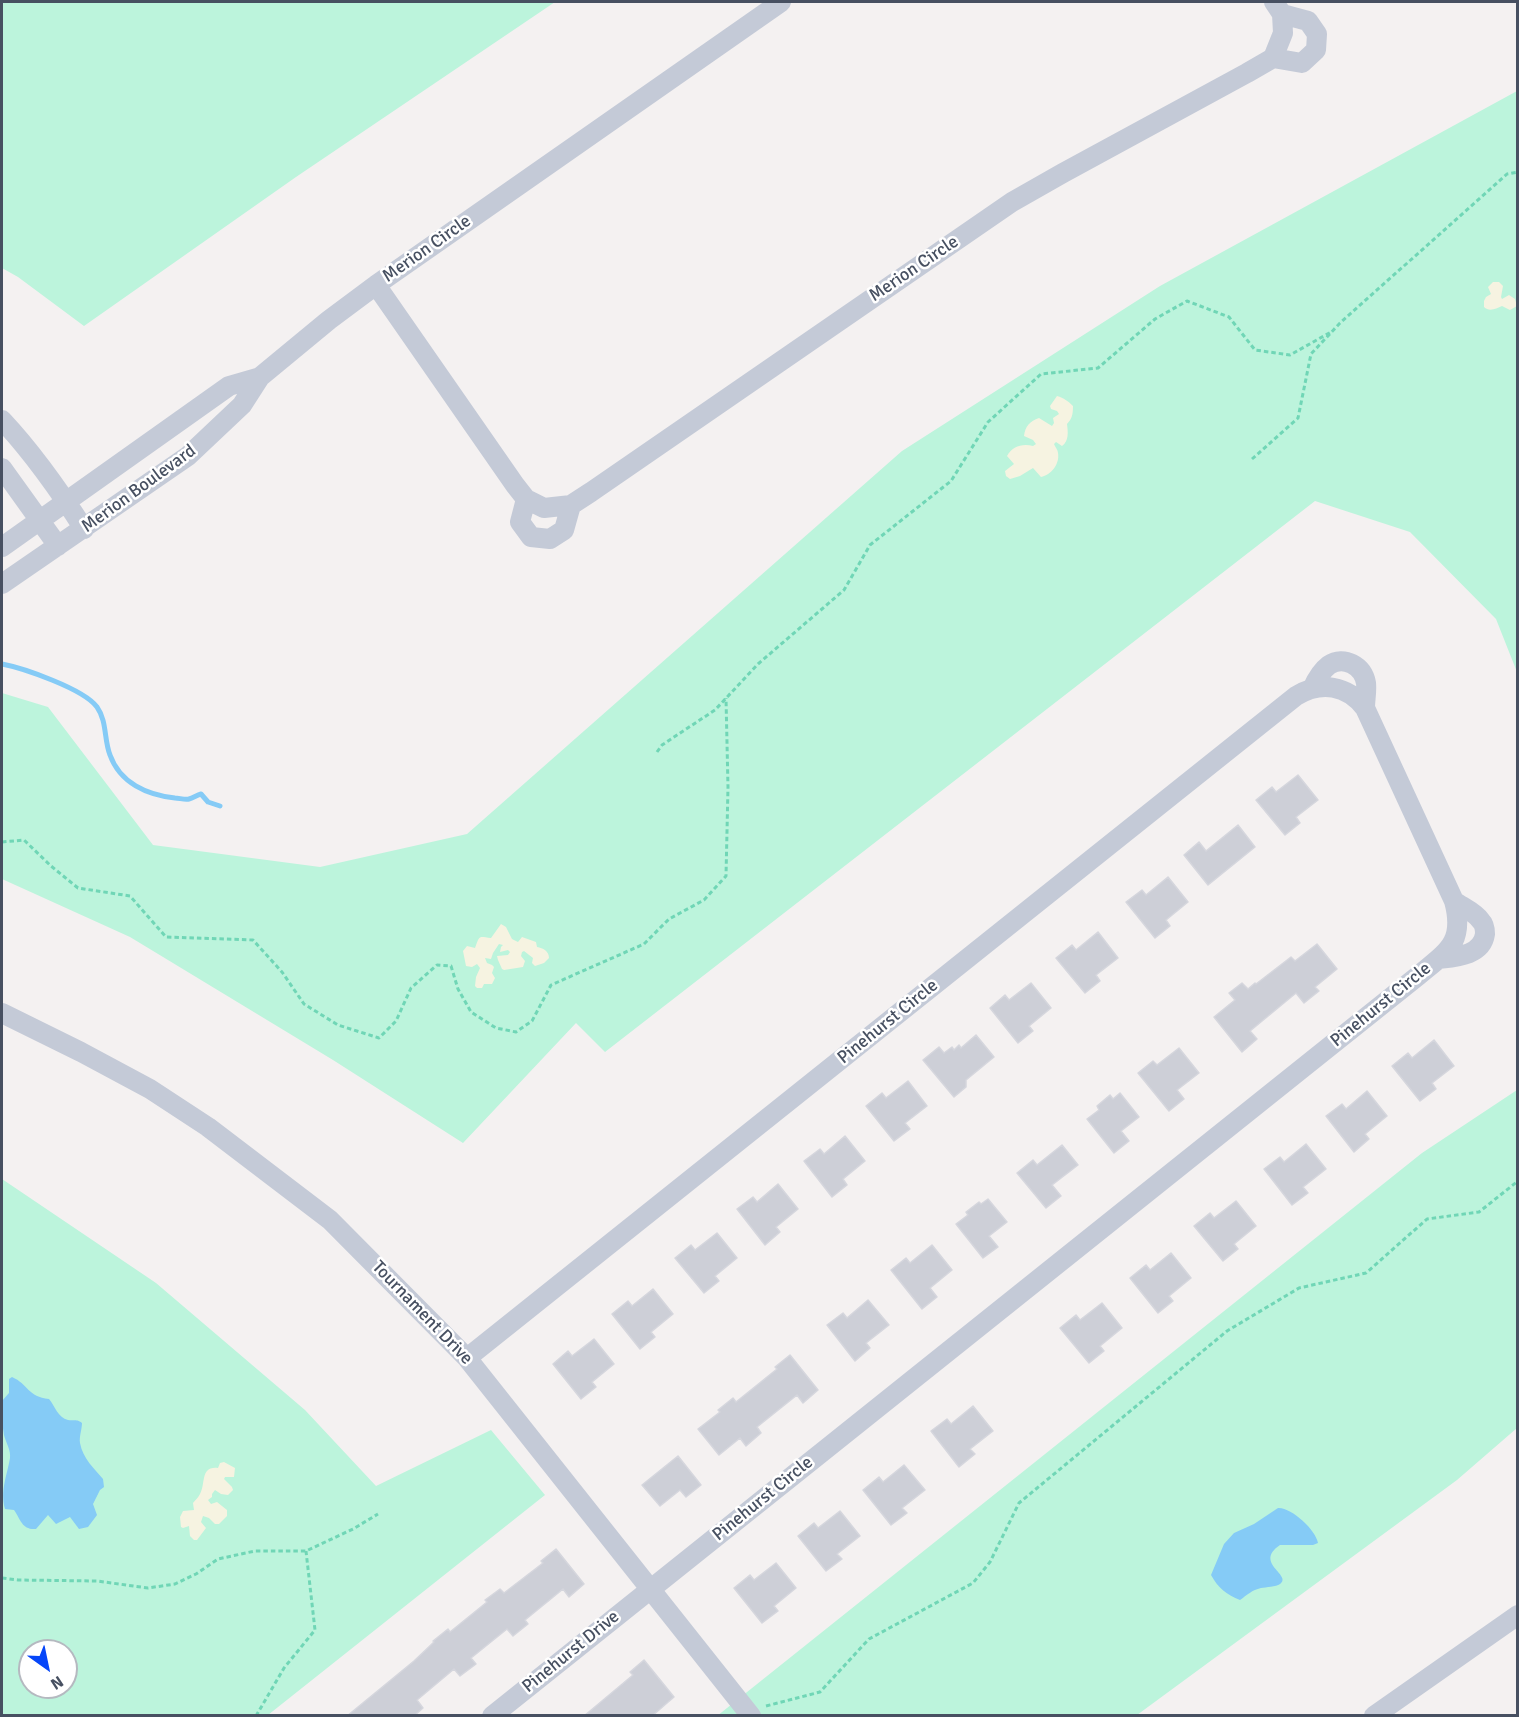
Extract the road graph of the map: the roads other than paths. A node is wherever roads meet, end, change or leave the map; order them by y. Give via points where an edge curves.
1 (781, 2) edge
2 (1278, 8) edge
3 (1273, 58) junction
4 (376, 285) junction
5 (260, 377) junction
6 (2, 420) edge
7 (2, 468) edge
8 (526, 498) junction
9 (66, 500) junction
10 (571, 505) junction
11 (39, 520) junction
12 (84, 529) junction
13 (58, 546) junction
14 (2, 547) edge
15 (2, 584) edge
16 (1312, 688) junction
17 (1365, 708) junction
18 (1454, 901) junction
19 (1438, 959) junction
20 (2, 1013) edge
21 (467, 1358) junction
22 (649, 1590) junction
23 (1518, 1615) edge
24 (750, 1714) edge
25 (492, 1716) edge
26 (1374, 1716) edge

1 - 4 street, Merion Circle
2 - 3 street via 1283,33
2 - 3 street via 1308,21 1317,34 1316,50 1302,63
3 - 10 street, Merion Circle via 1012,202
4 - 5 street, Merion Boulevard
4 - 8 street, Merion Circle
5 - 9 street, Merion Boulevard via 229,386
5 - 12 street, Merion Boulevard via 242,405 188,456
6 - 9 street
7 - 11 street
8 - 10 street via 544,508
8 - 10 street via 520,522 531,537 550,539 564,530
9 - 11 street, Merion Boulevard
9 - 12 street
11 - 13 street
11 - 14 street, Merion Boulevard
12 - 13 street, Merion Boulevard
13 - 15 street, Merion Boulevard
16 - 17 street, Pinehurst Circle via 1327,687 1352,694
16 - 17 street, Pinehurst Circle via 1329,665 1346,661 1363,675
16 - 21 street, Pinehurst Circle via 1296,696
17 - 18 street, Pinehurst Circle
18 - 19 street, Pinehurst Circle via 1457,933
18 - 19 street, Pinehurst Circle via 1483,922 1484,937 1467,954
19 - 22 street, Pinehurst Circle
20 - 21 street, Tournament Drive via 150,1089 217,1134 330,1220
21 - 22 street, Tournament Drive
22 - 24 street, Tournament Drive
22 - 25 street, Pinehurst Drive
23 - 26 street

